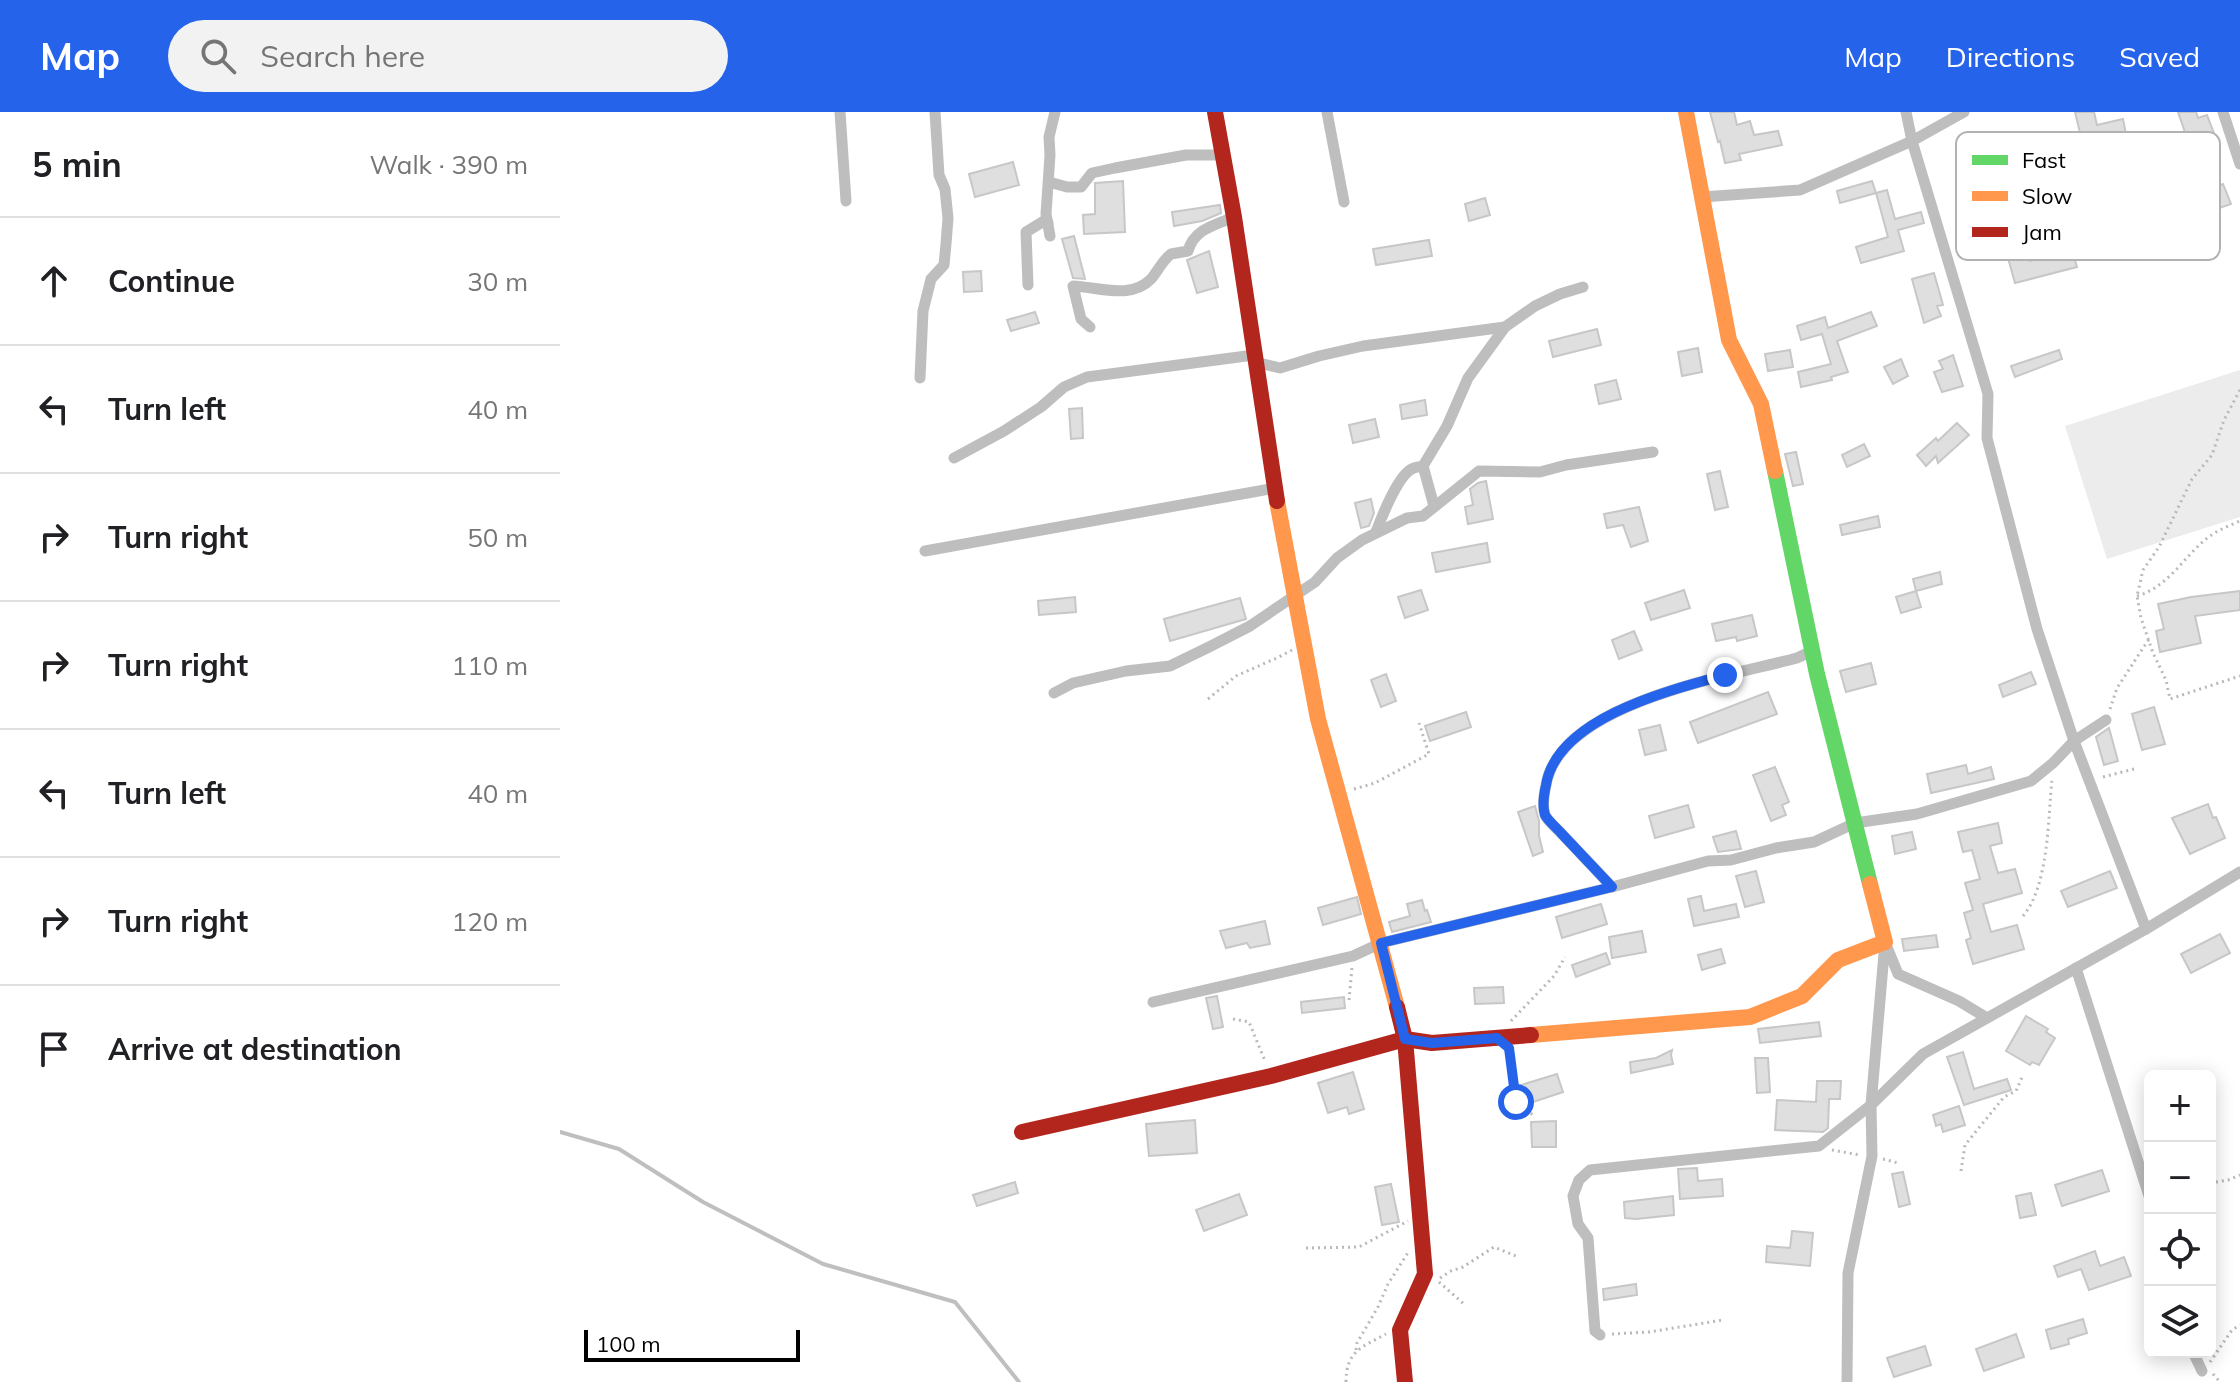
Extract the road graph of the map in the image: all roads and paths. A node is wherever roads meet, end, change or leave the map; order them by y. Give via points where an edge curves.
1 (840, 112) edge
2 (935, 112) edge
3 (1055, 112) edge
4 (1215, 112) edge
5 (1327, 112) edge
6 (1686, 112) edge
7 (1906, 112) edge
8 (1964, 112) edge
9 (2223, 112) edge
10 (1912, 141) junction
11 (2237, 150) edge
12 (1222, 155) junction
13 (2240, 164) edge
14 (1049, 182) junction
15 (1702, 197) junction
16 (846, 201) dead end
17 (1344, 202) dead end
18 (1234, 217) junction
19 (1048, 223) junction
20 (1050, 236) dead end
21 (1028, 285) dead end
22 (1583, 287) dead end
23 (1090, 327) dead end
24 (1505, 327) junction
25 (1254, 358) junction
26 (920, 378) dead end
27 (2240, 390) edge
28 (1653, 452) dead end
29 (954, 458) dead end
30 (1423, 466) junction
31 (1275, 488) junction
32 (1387, 505) junction
33 (1434, 506) junction
34 (1407, 518) junction
35 (2240, 521) edge
36 (1376, 532) junction
37 (925, 551) dead end
38 (1295, 596) junction
39 (2137, 596) junction
40 (1303, 638) junction
41 (2149, 639) junction
42 (1814, 650) junction
43 (2240, 676) edge
44 (1054, 693) dead end
45 (1208, 699) dead end
46 (2106, 720) joint
47 (1419, 723) dead end
48 (2074, 741) junction
49 (2053, 763) junction
50 (2138, 768) dead end
51 (2089, 780) junction
52 (1339, 794) junction
53 (1855, 823) junction
54 (2240, 872) edge
55 (1612, 887) junction
56 (2023, 916) dead end
57 (2146, 929) junction
58 (1885, 942) junction
59 (1381, 943) junction
60 (1353, 956) junction
61 (1565, 957) dead end
62 (2076, 968) junction
63 (1349, 1000) dead end
64 (1153, 1002) dead end
65 (1987, 1018) junction
66 (1233, 1019) dead end
67 (1497, 1038) junction
68 (1405, 1039) junction
69 (2023, 1075) dead end
70 (1271, 1076) junction
71 (1871, 1105) junction
72 (1533, 1115) dead end
73 (1022, 1132) dead end
74 (1961, 1171) dead end
75 (2240, 1175) edge
76 (2144, 1180) edge
77 (2216, 1182) edge
78 (1421, 1223) junction
79 (1306, 1248) dead end
80 (1516, 1256) dead end
81 (1465, 1305) dead end
82 (1723, 1320) dead end
83 (2240, 1325) edge
84 (1389, 1332) dead end
85 (1600, 1335) joint
86 (1356, 1350) junction
87 (2196, 1358) edge
88 (2202, 1371) joint
89 (1346, 1382) edge
90 (1405, 1382) edge
91 (1847, 1382) edge

1 - 16 street
2 - 26 street via 948,218 944,265 931,279 923,311
3 - 14 street
4 - 12 street
5 - 17 street
6 - 15 street
7 - 10 street
8 - 10 street
9 - 11 street
10 - 15 street via 1800,190
10 - 48 street via 1988,394 1987,438 2037,629
11 - 13 street
12 - 14 street via 1186,155 1092,173 1081,187
12 - 18 street
14 - 19 street
15 - 42 street via 1729,340 1761,404
18 - 23 street via 1197,234 1188,251 1171,254 1140,287 1118,292 1073,286 1081,319
18 - 25 street
19 - 20 street
19 - 21 street via 1026,232
22 - 24 street via 1535,306
24 - 25 street via 1363,346 1280,368
24 - 30 street via 1468,378
25 - 29 street via 1087,377
25 - 31 street
27 - 39 path via 2212,455 2192,479 2143,570
28 - 33 street via 1540,472 1479,471
30 - 32 street via 1410,470
30 - 33 street
31 - 37 street
31 - 38 street
32 - 34 street
32 - 36 street
33 - 34 street via 1423,516
34 - 36 street
35 - 39 path via 2205,540 2171,576
36 - 38 street
38 - 40 street
38 - 44 street via 1250,626 1170,666 1073,683
39 - 41 path
40 - 45 path via 1294,649 1236,676
40 - 52 street
41 - 43 path via 2170,699
41 - 46 path via 2117,688
42 - 53 street
42 - 55 street via 1647,699 1589,727 1560,753 1548,774 1545,816
46 - 48 street
47 - 52 path via 1429,754 1375,783
48 - 49 street
48 - 51 street
49 - 53 street via 2031,781 1917,814
49 - 56 path via 2042,871 2032,905
50 - 51 path
51 - 57 street
52 - 59 street
53 - 55 street via 1814,842 1708,861
53 - 58 street
54 - 57 street
55 - 59 street
57 - 62 street
58 - 65 street via 1898,974
58 - 67 street via 1838,960 1802,996 1750,1017
58 - 71 street
59 - 60 street
59 - 68 street
60 - 63 path
60 - 64 street
61 - 67 path
62 - 65 street
62 - 76 street
65 - 71 street via 1923,1054
66 - 70 path via 1249,1022
67 - 68 street via 1432,1043
67 - 72 path via 1509,1048 1516,1102
68 - 70 street
68 - 78 street
69 - 74 path via 2016,1091 2004,1097 1965,1145
70 - 73 street
71 - 85 street via 1819,1146 1590,1170 1573,1196 1578,1224 1588,1238 1595,1331
71 - 91 street via 1872,1156 1848,1273
75 - 77 path
78 - 79 path via 1359,1247
78 - 86 path
78 - 90 street via 1425,1274 1400,1330
80 - 81 path via 1494,1247 1437,1280
82 - 85 path
83 - 88 path
84 - 86 path
86 - 89 path via 1346,1366
87 - 88 street

